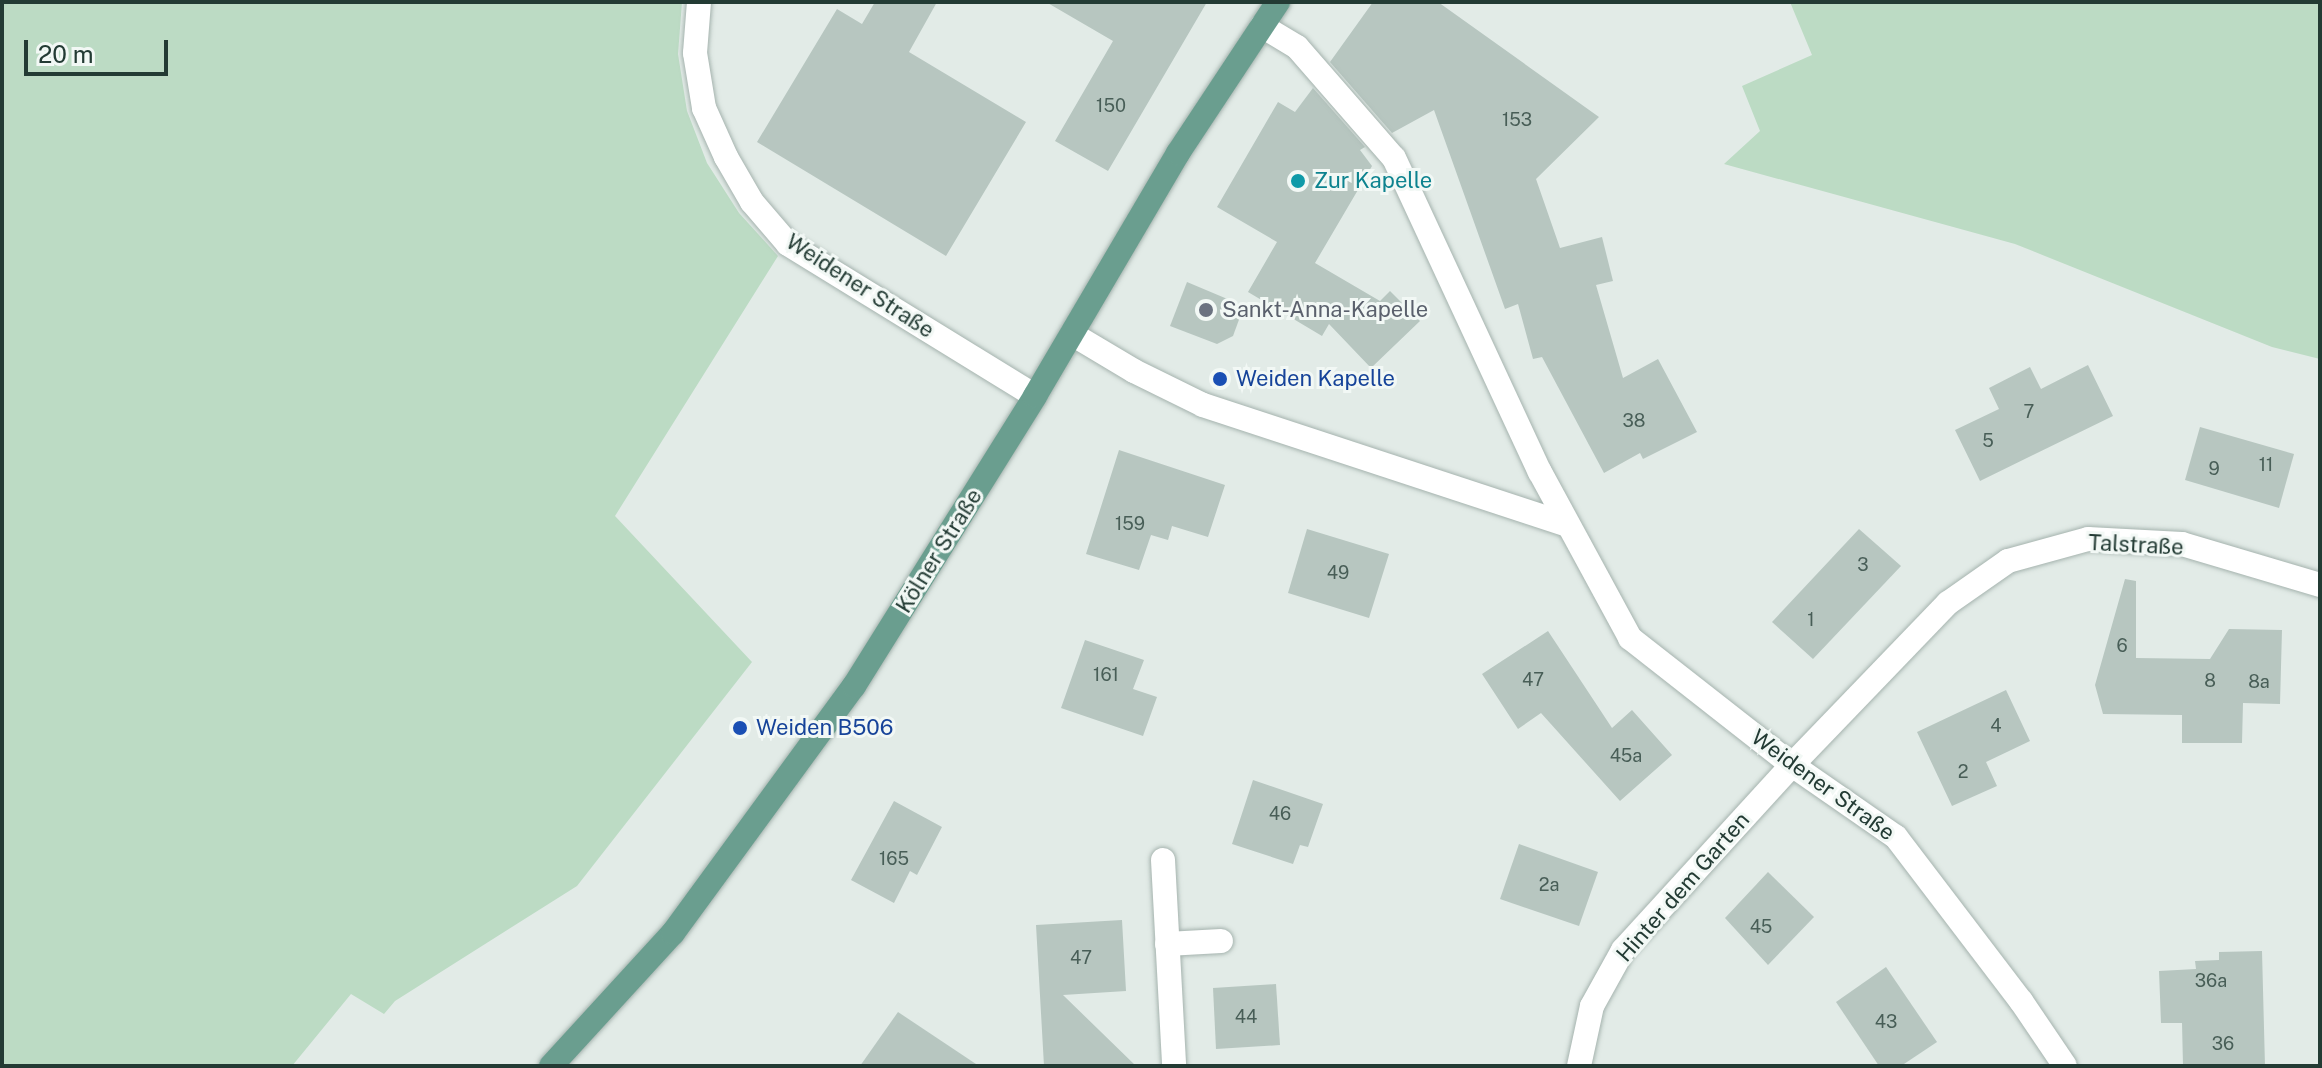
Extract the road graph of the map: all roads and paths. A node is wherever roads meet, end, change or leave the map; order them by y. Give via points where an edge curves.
1 (699, 2) edge
2 (1278, 2) edge
3 (1262, 26) junction
4 (1072, 334) junction
5 (1035, 396) junction
6 (1565, 524) junction
7 (2320, 585) edge
8 (1792, 765) junction
9 (1163, 860) dead end
10 (1221, 941) dead end
11 (1167, 944) junction
12 (551, 1066) edge
13 (1174, 1066) edge
14 (1579, 1066) edge
15 (2065, 1066) edge

1 - 5 street, Weidener Straße via 695,53 704,108 752,202 788,244
2 - 3 main road, Kölner Straße
3 - 4 main road, Kölner Straße via 1178,153
3 - 6 street, Weidener Straße via 1297,47 1394,158
4 - 5 main road, Kölner Straße
4 - 6 street via 1203,405
5 - 12 main road, Kölner Straße via 854,686 673,933
6 - 8 street, Weidener Straße via 1630,638
7 - 8 street, Talstraße via 2182,544 2088,539 2008,561 1948,603
8 - 14 street, Hinter dem Garten via 1623,950 1592,1006
8 - 15 street, Weidener Straße via 1896,837
9 - 11 street
10 - 11 street
11 - 13 street

